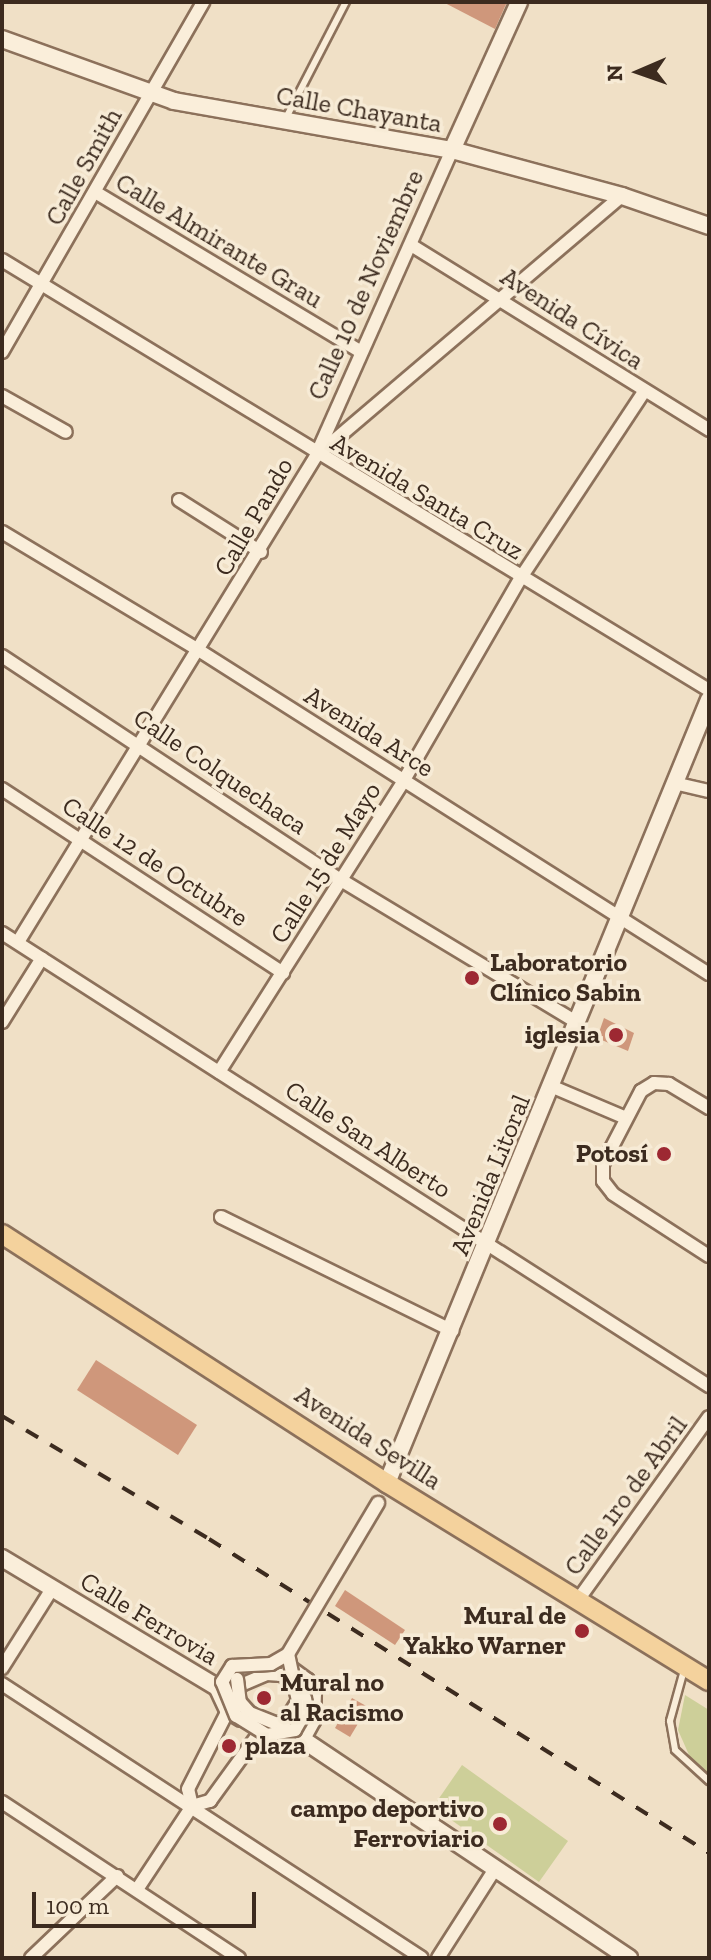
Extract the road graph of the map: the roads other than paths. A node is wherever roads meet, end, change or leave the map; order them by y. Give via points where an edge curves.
1 (203, 2) edge
2 (346, 2) edge
3 (519, 2) edge
4 (2, 39) edge
5 (151, 93) junction
6 (285, 121) junction
7 (452, 150) junction
8 (95, 192) junction
9 (622, 196) junction
10 (709, 226) edge
11 (411, 245) junction
12 (2, 260) edge
13 (43, 286) junction
14 (504, 300) junction
15 (2, 352) edge
16 (361, 352) junction
17 (644, 392) junction
18 (2, 396) edge
19 (709, 430) edge
20 (66, 432) dead end
21 (316, 456) junction
22 (179, 500) dead end
23 (2, 532) edge
24 (261, 552) junction
25 (520, 579) junction
26 (200, 651) junction
27 (2, 656) edge
28 (709, 690) edge
29 (709, 700) edge
30 (141, 745) junction
31 (404, 780) junction
32 (674, 783) junction
33 (2, 789) edge
34 (709, 791) edge
35 (80, 837) junction
36 (341, 880) junction
37 (622, 920) junction
38 (2, 933) edge
39 (18, 942) junction
40 (42, 958) junction
41 (283, 973) junction
42 (709, 974) edge
43 (2, 1022) edge
44 (578, 1023) junction
45 (219, 1072) junction
46 (553, 1087) junction
47 (709, 1108) edge
48 (626, 1118) junction
49 (221, 1217) dead end
50 (2, 1234) edge
51 (489, 1244) junction
52 (709, 1256) edge
53 (453, 1331) junction
54 (709, 1386) edge
55 (709, 1417) edge
56 (387, 1483) junction
57 (2, 1558) edge
58 (52, 1589) junction
59 (578, 1600) junction
60 (288, 1654) junction
61 (686, 1666) junction
62 (2, 1668) edge
63 (709, 1681) edge
64 (2, 1684) edge
65 (229, 1704) junction
66 (260, 1732) junction
67 (304, 1739) junction
68 (709, 1781) edge
69 (2, 1802) edge
70 (192, 1806) junction
71 (495, 1869) junction
72 (117, 1876) junction
73 (138, 1888) junction
74 (31, 1958) edge
75 (239, 1958) edge
76 (422, 1958) edge
77 (438, 1958) edge
78 (629, 1958) edge

1 - 5 street, Calle Smith
2 - 6 lane
3 - 7 main road, Calle 10 de Noviembre
4 - 5 main road, Calle Chayanta
5 - 6 main road, Calle Chayanta
5 - 8 street, Calle Smith
6 - 7 main road, Calle Chayanta
7 - 9 main road, Calle Chayanta
7 - 11 street, Calle 10 de Noviembre
8 - 13 street, Calle Smith
8 - 16 street, Calle Almirante Grau
9 - 10 main road, Calle Chayanta
9 - 14 street, Calle Pando
11 - 14 street, Avenida Cívica
11 - 16 street, Calle 10 de Noviembre
12 - 13 street, Avenida Santa Cruz
13 - 15 street, Calle Smith
13 - 21 street, Avenida Santa Cruz
14 - 17 street, Avenida Cívica
14 - 21 street, Calle Pando
16 - 21 street, Calle 10 de Noviembre
17 - 19 street, Avenida Cívica
17 - 25 street, Calle 15 de Mayo
18 - 20 street
21 - 24 street, Calle Pando
21 - 25 street, Avenida Santa Cruz
22 - 24 street
23 - 26 street, Avenida Arce
24 - 26 street, Calle Pando
25 - 28 street, Avenida Santa Cruz
25 - 31 street, Calle 15 de Mayo
26 - 30 street, Calle Pando
26 - 31 street, Avenida Arce
27 - 30 street, Calle Colquechaca
29 - 32 main road, Avenida Litoral
30 - 35 street, Calle Pando
30 - 36 street, Calle Colquechaca
31 - 36 street, Calle 15 de Mayo
31 - 37 street, Avenida Arce
32 - 34 street
32 - 37 main road, Avenida Litoral
33 - 35 street, Calle 12 de Octubre
35 - 39 street, Calle Pando
35 - 41 street, Calle 12 de Octubre
36 - 41 street, Calle 15 de Mayo
36 - 44 street, Calle Colquechaca
37 - 42 street, Avenida Arce
37 - 44 main road, Avenida Litoral
38 - 39 street, Calle San Alberto
39 - 40 street, Calle San Alberto
40 - 43 street
40 - 45 street, Calle San Alberto
41 - 45 street, Calle 15 de Mayo
44 - 46 main road, Avenida Litoral
45 - 51 street, Calle San Alberto
46 - 48 street
46 - 51 main road, Avenida Litoral
47 - 48 street via 669,1084 654,1083 641,1091
48 - 52 street via 603,1164 603,1181 613,1194
49 - 53 street
50 - 56 main road, Avenida Sevilla
51 - 53 main road, Avenida Litoral
51 - 54 street, Calle San Alberto
53 - 56 main road, Avenida Litoral
55 - 59 street, Calle 1ro de Abril
56 - 59 main road, Avenida Sevilla
56 - 60 street, Avenida Litoral, bridge
57 - 58 main road, Calle Ferrovia
58 - 62 street
58 - 65 main road, Calle Ferrovia via 215,1687
59 - 61 main road, Avenida Sevilla
60 - 65 street, bridge via 271,1664 232,1666 222,1682 223,1695 248,1728 282,1735 302,1723 305,1698 298,1685 267,1674 248,1680
60 - 67 street, bridge via 298,1701 286,1720 277,1724 250,1713 240,1702 237,1679 243,1666 280,1661 308,1680 315,1707
61 - 63 main road, Avenida Sevilla
61 - 68 lane via 670,1721 675,1750
64 - 70 street
65 - 66 street
65 - 67 main road, Calle Ferrovia
65 - 70 street via 188,1789
66 - 67 street via 279,1742
66 - 70 street via 210,1801
67 - 71 main road, Calle Ferrovia
69 - 72 street
70 - 73 street
70 - 76 street
71 - 77 street
71 - 78 main road, Calle Ferrovia
72 - 73 street
72 - 74 street
73 - 75 street

